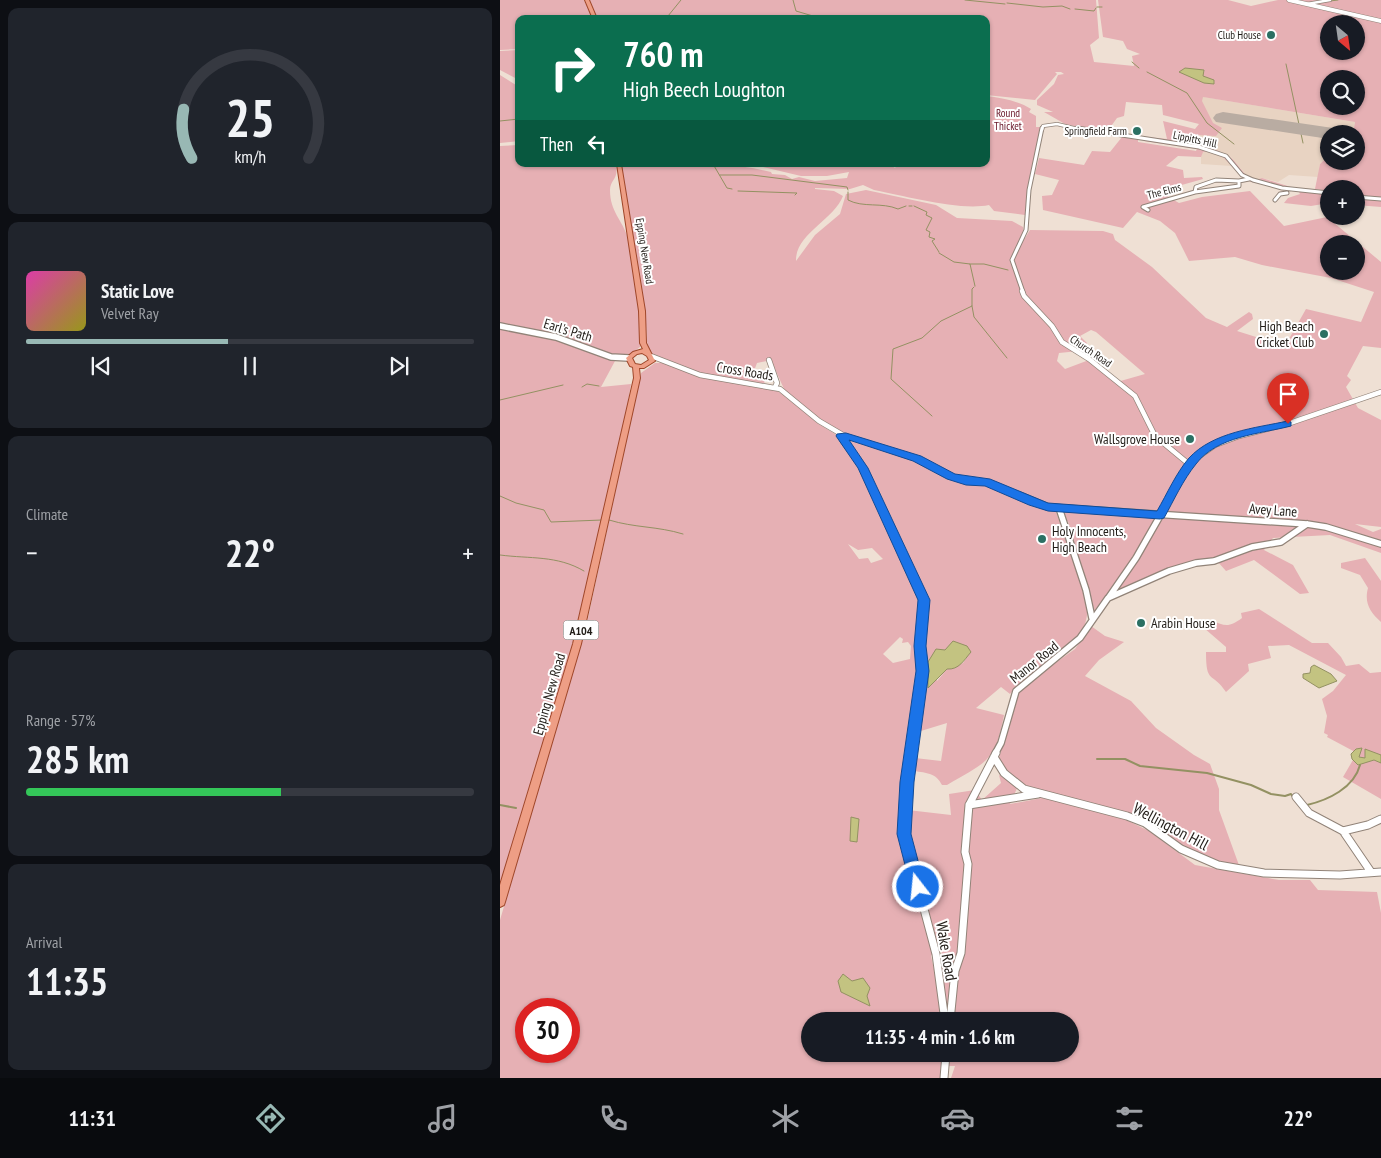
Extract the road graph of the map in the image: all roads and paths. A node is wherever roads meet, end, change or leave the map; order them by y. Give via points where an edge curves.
1 (587, 0) edge
2 (1289, 0) edge
3 (1330, 0) edge
4 (1307, 4) junction
5 (593, 15) edge
6 (1381, 21) edge
7 (1048, 124) joint
8 (619, 167) edge
9 (1249, 179) junction
10 (1239, 182) junction
11 (1282, 188) junction
12 (1195, 192) junction
13 (1320, 192) edge
14 (1365, 197) edge
15 (1381, 199) edge
16 (1275, 200) dead end
17 (1148, 210) dead end
18 (500, 326) edge
19 (643, 343) junction
20 (638, 352) junction
21 (629, 358) junction
22 (648, 359) junction
23 (769, 360) dead end
24 (637, 370) junction
25 (775, 387) junction
26 (1381, 392) edge
27 (842, 435) junction
28 (1190, 464) junction
29 (1059, 508) junction
30 (1160, 515) junction
31 (1307, 524) junction
32 (1381, 544) edge
33 (1108, 598) junction
34 (1092, 618) junction
35 (994, 757) junction
36 (1038, 794) junction
37 (1296, 798) dead end
38 (969, 806) junction
39 (1381, 819) edge
40 (1343, 831) junction
41 (1371, 872) junction
42 (1381, 872) edge
43 (500, 902) edge
44 (944, 1012) edge
45 (951, 1012) edge
46 (945, 1062) edge
47 (944, 1078) edge

1 - 5 main road
2 - 4 street
3 - 4 street
4 - 6 street
7 - 9 street, Lippitts Hill via 1217,152 1226,156
7 - 28 street, Church Road via 1042,130 1030,182 1026,230 1012,260 1020,287 1026,299 1052,326 1062,342 1090,359 1135,396 1155,436
8 - 19 main road, Epping New Road via 642,311
9 - 10 street, The Elms
9 - 11 street, Lippitts Hill
10 - 12 street, The Elms via 1239,186
10 - 12 street, The Elms via 1216,180 1196,187
11 - 13 street, Lippitts Hill
11 - 16 street via 1287,193 1280,194
12 - 17 street, The Elms via 1143,206
14 - 15 street
18 - 21 street, Earl's Path via 556,337 610,356
19 - 20 main road
19 - 22 main road, Epping New Road
20 - 21 main road
20 - 22 main road
21 - 24 main road
22 - 24 main road, Epping New Road / A104
22 - 25 street, Cross Roads via 661,360 700,375
23 - 25 street via 777,383
24 - 43 main road, Epping New Road / A104 via 578,644
25 - 27 street, Cross Roads
26 - 28 street via 1350,400 1288,424 1220,441 1204,450
27 - 29 street, Cross Roads via 917,459 951,477 986,482 1032,502
27 - 44 street, Wake Road via 842,440 863,468 924,600 920,646 923,671 904,827 936,954
28 - 30 street
29 - 30 street, Avey Lane
29 - 34 street
30 - 31 street, Avey Lane
30 - 33 street
31 - 32 street, Avey Lane
31 - 33 street, Manor Road via 1281,542 1252,547 1214,562 1196,563 1169,571
33 - 34 street, Manor Road
34 - 35 street, Manor Road via 1069,650 1016,691 1001,744
35 - 36 street, Wellington Hill via 1010,779
35 - 38 street, Manor Road
36 - 38 street, Wellington Hill
36 - 41 street, Wellington Hill via 1127,816 1194,856 1238,870 1318,875
37 - 40 street via 1309,813
38 - 45 street, Manor Road via 962,953 955,970
39 - 40 street
40 - 41 street
41 - 42 street, Wellington Hill
46 - 47 street

